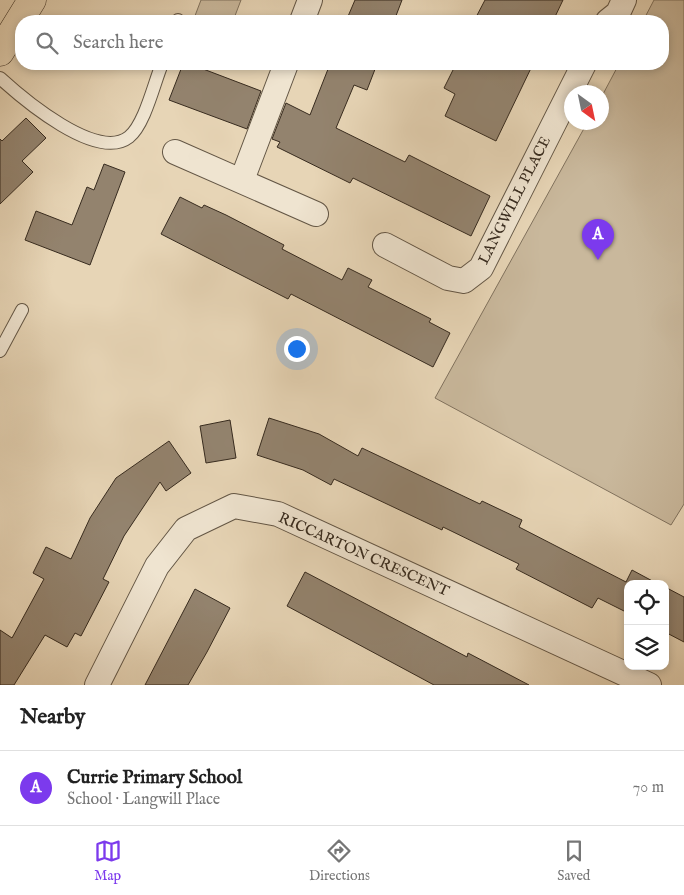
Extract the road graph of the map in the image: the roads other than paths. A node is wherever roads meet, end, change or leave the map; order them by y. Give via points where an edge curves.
1 (32, 0) edge
2 (310, 0) edge
3 (624, 0) edge
4 (23, 15) edge
5 (304, 15) edge
6 (616, 15) edge
7 (15, 28) edge
8 (0, 52) edge
9 (160, 70) edge
10 (284, 70) edge
11 (581, 70) edge
12 (0, 78) edge
13 (175, 152) dead end
14 (242, 180) junction
15 (316, 214) dead end
16 (385, 245) dead end
17 (22, 310) dead end
18 (0, 351) edge
19 (97, 685) edge
20 (649, 685) edge

1 - 4 main road
2 - 5 street
3 - 6 street
7 - 8 main road
9 - 12 lane via 139,124 129,137 106,144 49,117
10 - 14 street
11 - 16 street, LANGWILL PLACE via 481,268 464,281 448,278
13 - 14 street
14 - 15 street
17 - 18 lane
19 - 20 street, RICCARTON CRESCENT via 157,566 186,529 234,506 278,514

